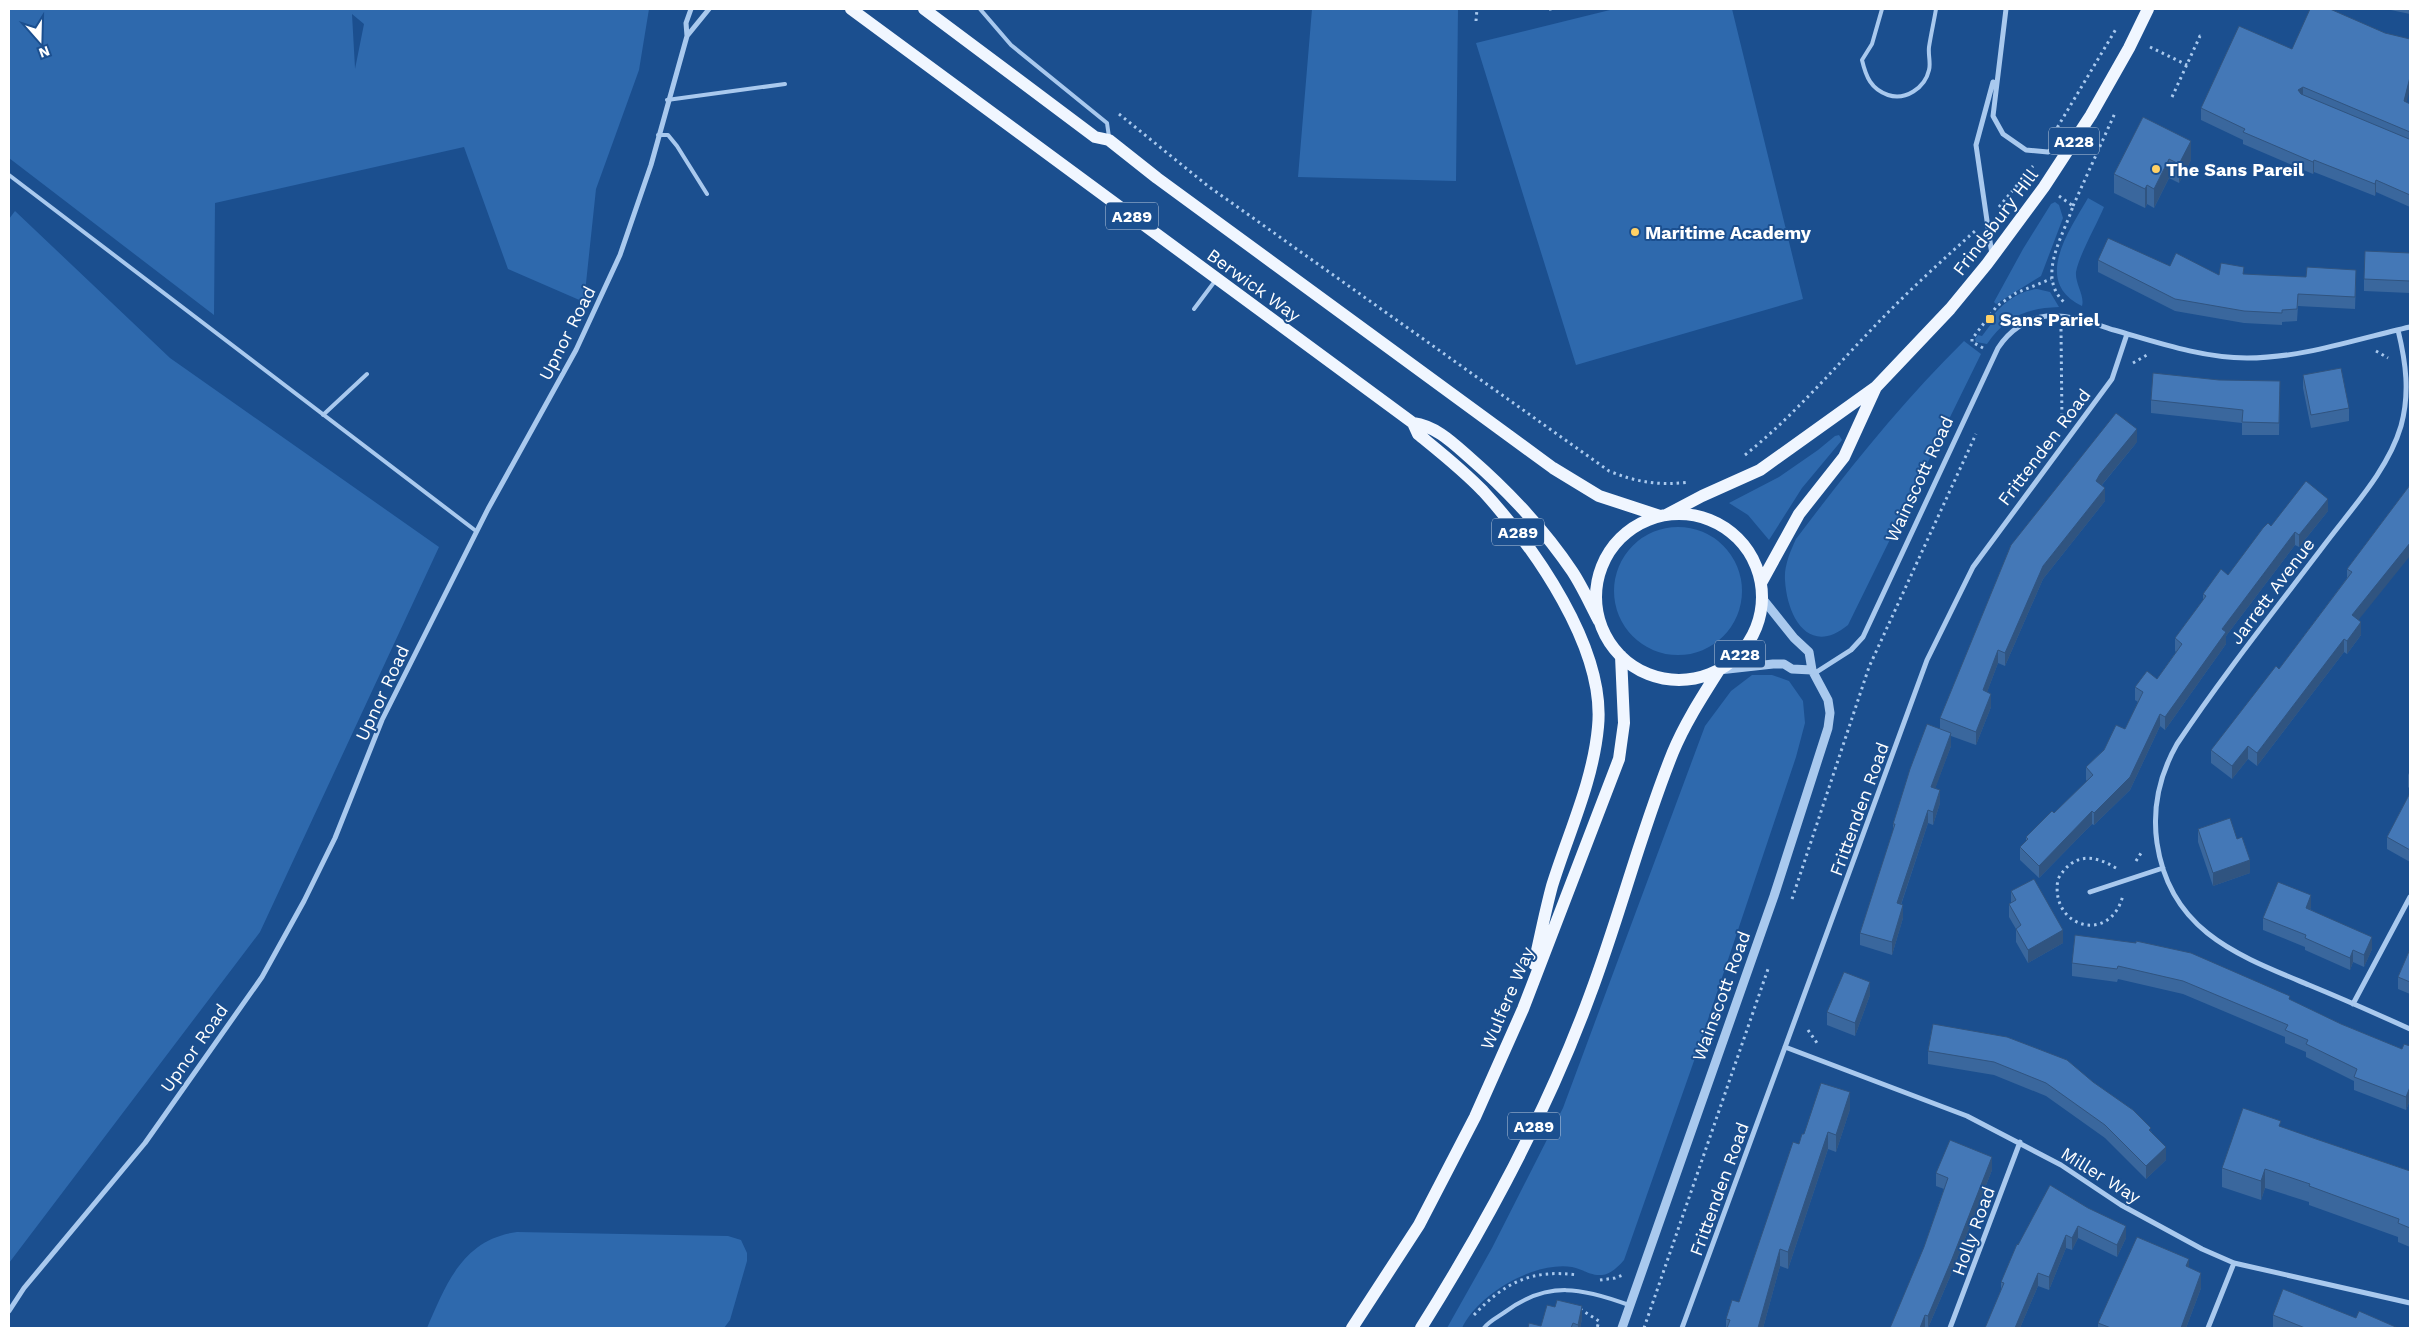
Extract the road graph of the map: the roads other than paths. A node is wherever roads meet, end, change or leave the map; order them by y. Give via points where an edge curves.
1 (691, 9) edge
2 (709, 9) edge
3 (842, 9) edge
4 (852, 9) edge
5 (924, 9) edge
6 (980, 9) edge
7 (1882, 9) edge
8 (1936, 9) edge
9 (2006, 9) edge
10 (2148, 9) edge
11 (864, 18) junction
12 (688, 36) junction
13 (1998, 67) junction
14 (785, 84) dead end
15 (668, 100) junction
16 (658, 135) junction
17 (2076, 139) junction
18 (1109, 140) junction
19 (9, 175) edge
20 (707, 194) dead end
21 (1992, 258) junction
22 (1216, 278) junction
23 (1194, 309) dead end
24 (2410, 327) edge
25 (2398, 330) junction
26 (2127, 334) junction
27 (367, 374) dead end
28 (1876, 388) junction
29 (323, 414) junction
30 (1413, 424) junction
31 (1663, 516) junction
32 (476, 531) junction
33 (1761, 583) junction
34 (1762, 598) junction
35 (1600, 621) junction
36 (1621, 656) junction
37 (1719, 670) junction
38 (1814, 672) junction
39 (2163, 868) junction
40 (2090, 892) dead end
41 (2410, 898) edge
42 (2353, 1004) junction
43 (1523, 1009) junction
44 (2410, 1029) edge
45 (1785, 1047) junction
46 (2020, 1142) junction
47 (2234, 1263) junction
48 (2410, 1303) edge
49 (1629, 1305) junction
50 (9, 1311) edge
51 (1352, 1328) edge
52 (1421, 1328) edge
53 (1484, 1328) edge
54 (1622, 1328) edge
55 (1682, 1328) edge
56 (1950, 1328) edge
57 (2208, 1328) edge

1 - 12 street via 686,22
2 - 12 street
3 - 11 street
4 - 11 main road, Berwick Way / A289
5 - 18 main road, Berwick Way / A289 via 1095,138
6 - 18 lane via 1011,45 1107,123
7 - 8 lane via 1872,44 1862,60 1866,75 1877,91 1897,98 1913,92 1924,83 1930,69 1929,49
9 - 13 street
10 - 17 main road, Frindsbury Hill / A228
11 - 22 main road, Berwick Way / A289
12 - 15 street, Upnor Road
13 - 17 street via 1993,116 2003,134 2026,150 2042,152
13 - 21 street via 1976,145
14 - 15 lane
15 - 16 street, Upnor Road
16 - 20 lane via 668,135
16 - 32 street, Upnor Road via 620,255 580,342
17 - 21 main road, Frindsbury Hill / A228
18 - 31 main road, Berwick Way / A289 via 1553,468 1599,496
19 - 29 lane
21 - 28 main road, Frindsbury Hill / A228 via 1950,309
22 - 23 lane
22 - 30 main road, Berwick Way / A289
24 - 25 street, Wainscott Road
25 - 26 street, Wainscott Road via 2316,351 2246,358 2196,352
25 - 39 street, Jarrett Avenue via 2407,383 2398,433 2359,498 2173,750 2160,783 2156,811
26 - 38 street, Wainscott Road via 2076,318 2045,317 2030,320 2002,342 1863,637 1851,650
26 - 45 street, Frittenden Road via 2112,379 1973,567 1927,660
27 - 29 lane
28 - 31 main road, Frindsbury Hill / A228 via 1760,470
28 - 33 main road, Frindsbury Hill / A228 via 1844,457 1800,514
29 - 32 lane
30 - 35 main road, Berwick Way / A289 via 1426,425 1452,443 1494,479 1534,520 1573,572
30 - 43 main road, A289 via 1418,434 1482,491 1518,532 1554,584 1582,642 1595,688 1599,725 1592,764 1552,888
31 - 33 main road, A228 via 1697,516 1725,527 1751,555
31 - 35 main road, A228 via 1642,523 1626,534 1607,556 1596,592
32 - 50 street, Upnor Road via 382,720 335,838 262,977 144,1143 24,1288
33 - 34 main road, A228
34 - 37 main road, A228 via 1759,622 1748,643 1738,656
34 - 38 street, Wainscott Road via 1794,638 1810,652
35 - 36 main road, A228 via 1606,636
36 - 37 main road, A228 via 1636,668 1663,678 1692,679
36 - 43 main road, Wulfere Way / A289 via 1624,723 1619,759
37 - 38 street via 1784,664 1792,669
37 - 52 main road, A289 via 1674,751 1590,998 1549,1094 1478,1233
38 - 49 street, Wainscott Road via 1828,700 1830,714 1826,738 1777,887
39 - 40 street
39 - 42 street, Jarrett Avenue via 2182,906 2195,923 2217,942 2247,960
41 - 42 street
42 - 44 street, Jarrett Avenue
43 - 51 main road, Wulfere Way / A289 via 1475,1117 1419,1225
45 - 46 street, Miller Way via 1967,1116
45 - 55 street, Frittenden Road
46 - 47 street, Miller Way via 2121,1205
46 - 56 street, Holly Road
47 - 48 street, Miller Way
47 - 57 street
49 - 53 lane via 1594,1292 1553,1291 1509,1308
49 - 54 street, Wainscott Road

